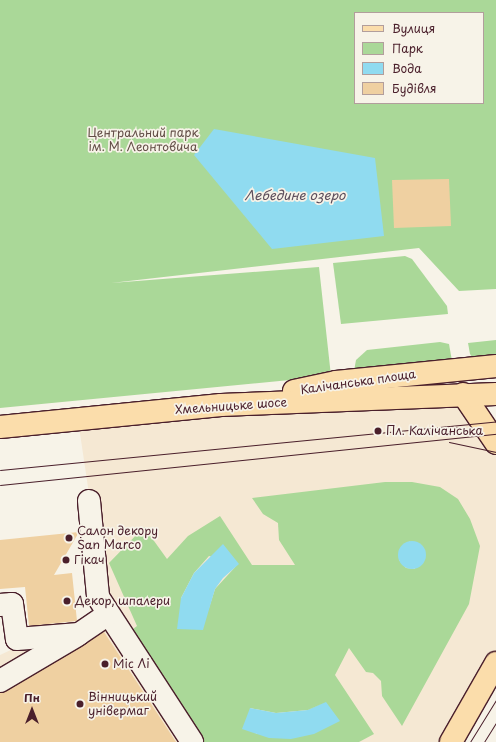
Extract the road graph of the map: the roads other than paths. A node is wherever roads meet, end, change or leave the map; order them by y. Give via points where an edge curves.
1 (496, 366) edge
2 (463, 394) junction
3 (496, 394) edge
4 (221, 405) junction
5 (0, 428) edge
6 (496, 443) edge
7 (89, 501) dead end
8 (0, 605) edge
9 (107, 615) junction
10 (79, 634) junction
11 (496, 663) edge
12 (0, 681) edge
13 (192, 742) edge
14 (451, 742) edge

1 - 4 main road, Калічанська площа via 336,382
2 - 3 main road
2 - 4 main road, Хмельницьке шосе
2 - 6 main road
4 - 5 main road, Хмельницьке шосе
7 - 9 lane via 98,597
8 - 10 lane via 12,604 17,639
9 - 10 lane
9 - 13 lane
10 - 12 lane
11 - 14 main road

